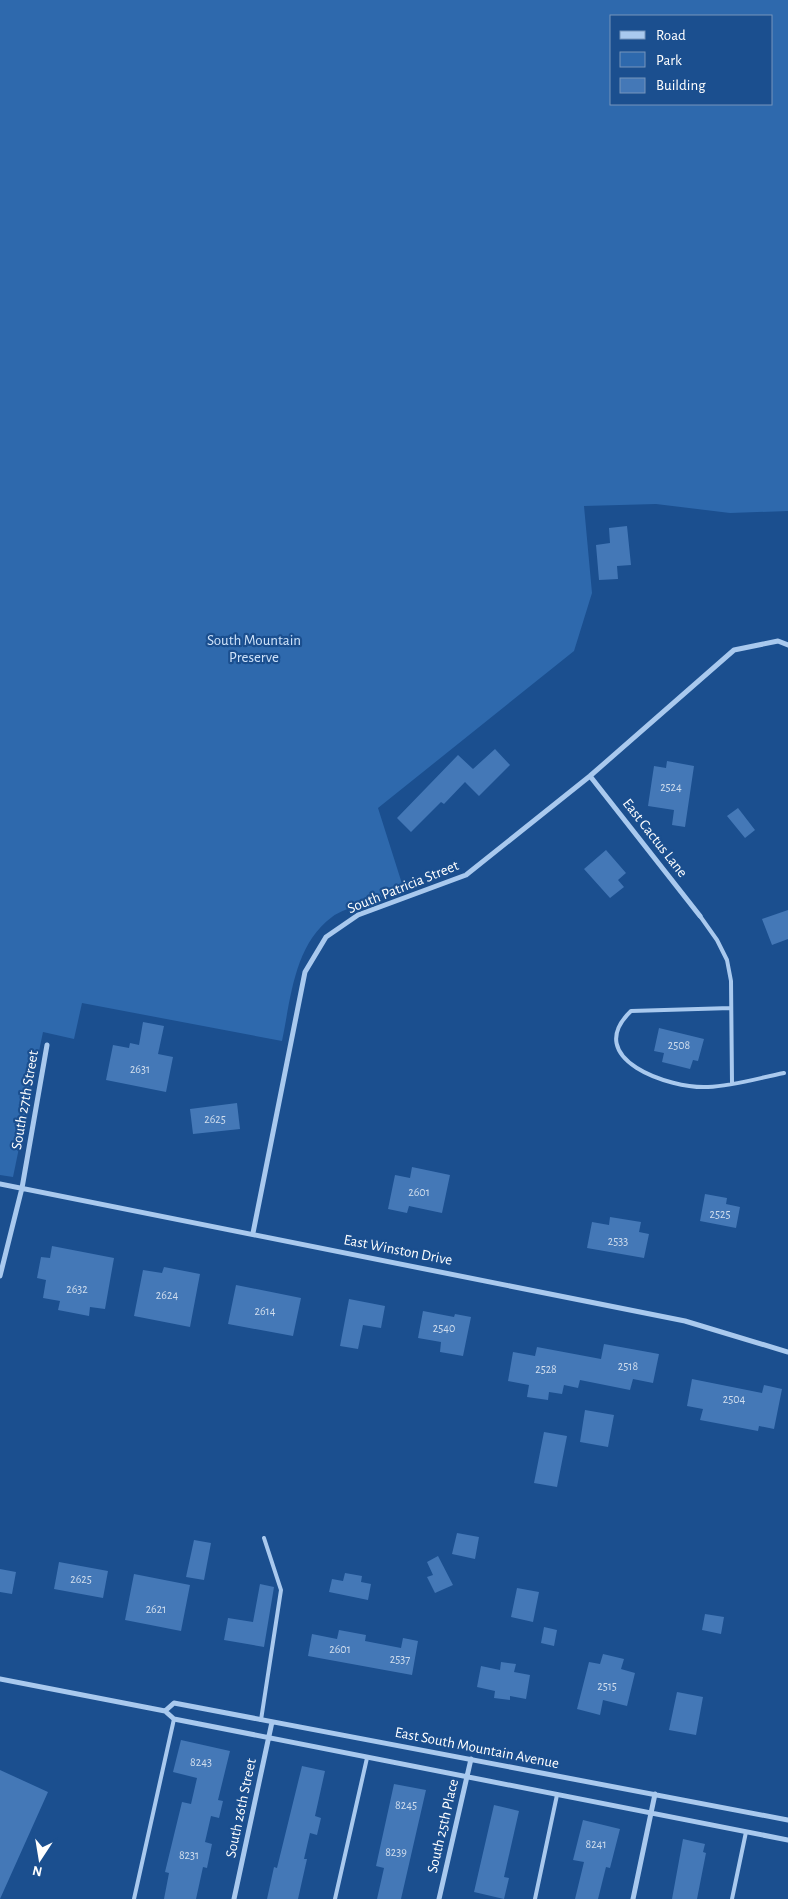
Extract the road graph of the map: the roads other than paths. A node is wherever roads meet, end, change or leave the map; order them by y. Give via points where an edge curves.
1 (788, 644) edge
2 (590, 776) junction
3 (700, 916) joint
4 (731, 1008) junction
5 (47, 1045) dead end
6 (784, 1073) dead end
7 (732, 1083) junction
8 (0, 1184) edge
9 (22, 1188) junction
10 (253, 1233) junction
11 (0, 1276) edge
12 (788, 1352) edge
13 (264, 1538) dead end
14 (0, 1679) edge
15 (166, 1711) junction
16 (174, 1719) junction
17 (261, 1720) junction
18 (272, 1722) junction
19 (269, 1738) junction
20 (367, 1758) junction
21 (472, 1759) junction
22 (467, 1778) junction
23 (655, 1794) junction
24 (557, 1795) junction
25 (652, 1814) junction
26 (788, 1820) edge
27 (746, 1832) junction
28 (788, 1840) edge
29 (134, 1899) edge
30 (234, 1899) edge
31 (335, 1899) edge
32 (439, 1899) edge
33 (535, 1899) edge
34 (633, 1899) edge
35 (732, 1899) edge

1 - 2 street, South Patricia Street via 778,641 734,650
2 - 3 street, East Cactus Lane
2 - 10 street, South Patricia Street via 466,875 358,915 326,938 305,972
3 - 4 lane via 727,960
4 - 7 lane
4 - 7 lane via 631,1010 620,1021 614,1037 618,1054 641,1071 676,1083 707,1087
5 - 9 street, South 27th Street
6 - 7 lane
8 - 9 street, East Winston Drive
9 - 10 street, East Winston Drive
9 - 11 street, South 27th Street
10 - 12 street, East Winston Drive via 685,1321
13 - 17 lane via 281,1590
14 - 15 street, East South Mountain Avenue
15 - 16 street
15 - 17 street, East South Mountain Avenue via 174,1703
16 - 19 street, East South Mountain Avenue
16 - 29 lane
17 - 18 street, East South Mountain Avenue
18 - 19 street, South 26th Street
18 - 21 street, East South Mountain Avenue
19 - 20 street, East South Mountain Avenue
19 - 30 street, South 26th Street
20 - 22 street, East South Mountain Avenue
20 - 31 lane
21 - 22 street, South 25th Place
21 - 23 street, East South Mountain Avenue
22 - 24 street, East South Mountain Avenue
22 - 32 street, South 25th Place
23 - 25 street
23 - 26 street, East South Mountain Avenue
24 - 25 street, East South Mountain Avenue
24 - 33 lane
25 - 27 street, East South Mountain Avenue
25 - 34 street
27 - 28 street, East South Mountain Avenue
27 - 35 lane

